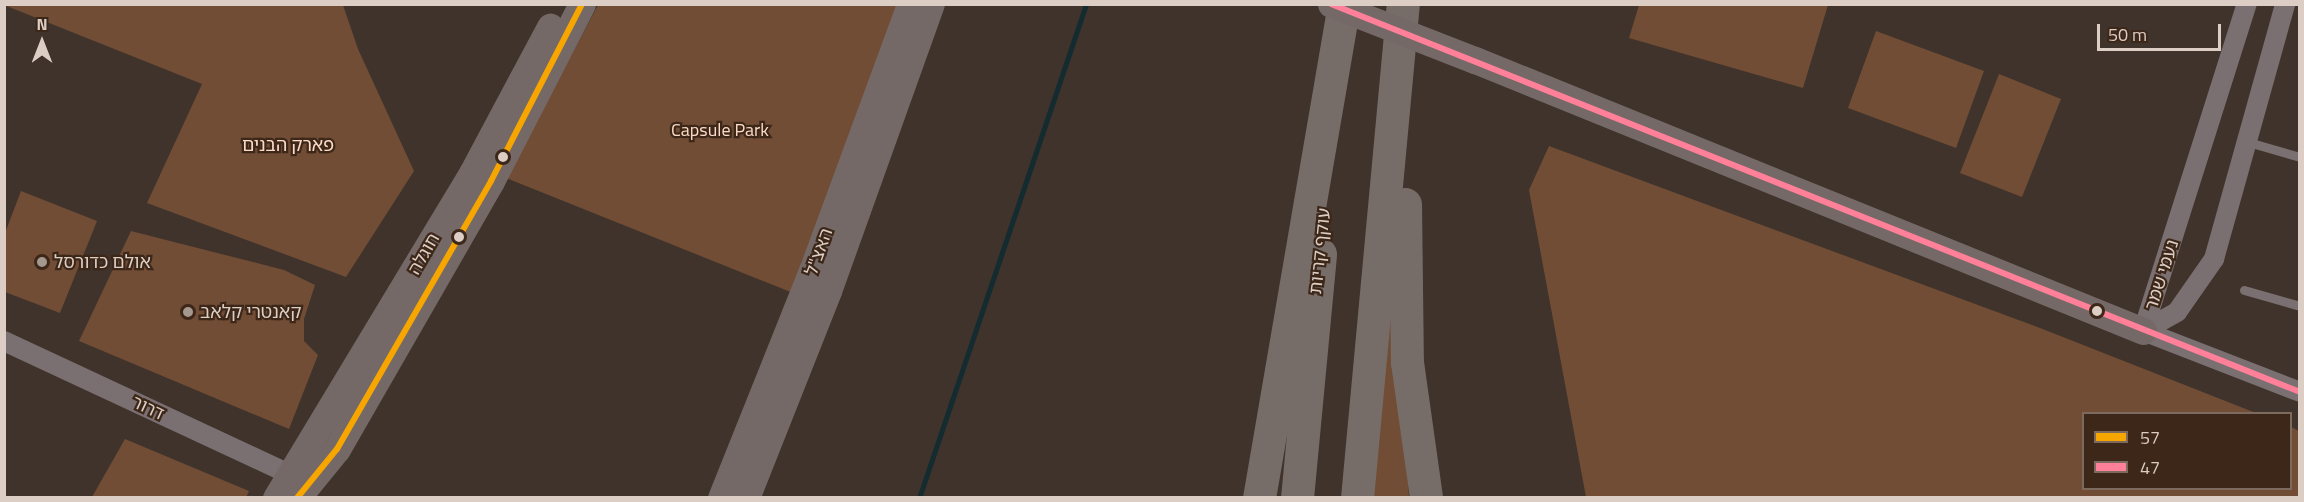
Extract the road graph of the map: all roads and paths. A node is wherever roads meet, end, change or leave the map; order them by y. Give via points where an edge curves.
1 (562, 4) edge
2 (582, 4) edge
3 (910, 4) edge
4 (931, 4) edge
5 (1331, 4) edge
6 (1345, 4) edge
7 (1403, 4) edge
8 (1412, 4) edge
9 (2247, 4) edge
10 (2285, 4) edge
11 (2248, 142) junction
12 (2300, 157) edge
13 (2244, 290) dead end
14 (2300, 306) edge
15 (2143, 331) junction
16 (4, 341) edge
17 (2300, 392) edge
18 (294, 486) edge
19 (276, 498) edge
20 (721, 498) edge
21 (746, 498) edge
22 (1259, 498) edge
23 (1297, 498) edge
24 (1357, 498) edge
25 (1426, 498) edge

1 - 18 street, חוגלה via 472,173
2 - 18 street, חוגלה via 491,181 343,438
3 - 20 street, האצ"ל via 812,271
4 - 21 street, האצ"ל via 828,291
5 - 15 street, bridge
6 - 22 highway
6 - 23 highway, עוקף קריות
7 - 24 highway
8 - 25 highway via 1404,310 1413,422
9 - 15 street, נעמי שמר
10 - 11 street, נעמי שמר
11 - 12 lane
11 - 15 street, נעמי שמר via 2207,274 2177,312
13 - 14 lane
15 - 17 street
16 - 18 street, דרור
18 - 19 street, חוגלה

